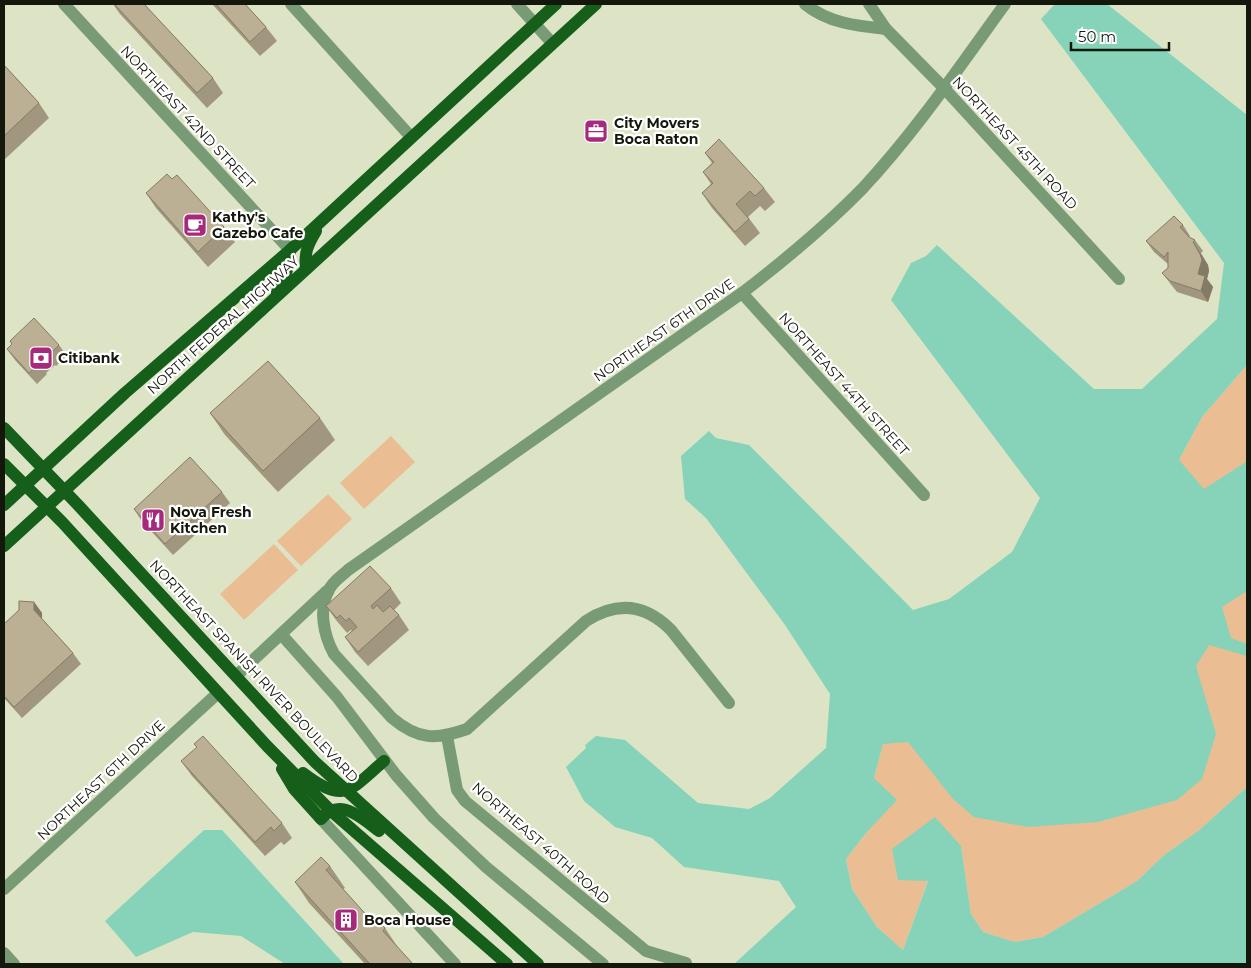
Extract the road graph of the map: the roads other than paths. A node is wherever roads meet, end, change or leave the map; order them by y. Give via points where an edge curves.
1 (64, 4) edge
2 (291, 4) edge
3 (517, 4) edge
4 (556, 4) edge
5 (596, 4) edge
6 (805, 4) edge
7 (869, 4) edge
8 (1006, 4) edge
9 (535, 24) junction
10 (886, 29) junction
11 (552, 43) junction
12 (944, 88) junction
13 (411, 137) junction
14 (324, 218) junction
15 (290, 250) junction
16 (306, 269) junction
17 (1120, 279) dead end
18 (742, 293) junction
19 (272, 301) junction
20 (4, 428) edge
21 (4, 464) edge
22 (43, 469) junction
23 (25, 486) junction
24 (64, 491) junction
25 (924, 495) dead end
26 (4, 505) edge
27 (46, 507) junction
28 (4, 546) edge
29 (329, 589) junction
30 (281, 634) junction
31 (236, 676) junction
32 (218, 692) junction
33 (729, 703) dead end
34 (447, 736) junction
35 (267, 746) junction
36 (384, 760) junction
37 (345, 791) junction
38 (326, 815) junction
39 (430, 867) junction
40 (4, 889) edge
41 (4, 953) edge
42 (686, 963) dead end
43 (14, 964) edge
44 (455, 964) edge
45 (507, 964) edge
46 (538, 964) edge
47 (602, 964) edge

1 - 15 street, NORTHEAST 42ND STREET
2 - 13 street
3 - 9 street
4 - 9 main road, NORTH FEDERAL HIGHWAY
5 - 11 main road, NORTH FEDERAL HIGHWAY
6 - 10 street via 814,12 848,25
7 - 10 street, NORTHEAST 45TH ROAD
8 - 12 street, NORTHEAST 6TH DRIVE
9 - 11 street
9 - 13 main road, NORTH FEDERAL HIGHWAY
10 - 12 street, NORTHEAST 45TH ROAD
11 - 16 main road, NORTH FEDERAL HIGHWAY
12 - 17 street, NORTHEAST 45TH ROAD
12 - 18 street, NORTHEAST 6TH DRIVE via 897,149 827,224
13 - 14 main road, NORTH FEDERAL HIGHWAY
14 - 15 main road, NORTH FEDERAL HIGHWAY
14 - 16 main road via 308,245
15 - 19 main road via 290,264
15 - 22 main road, NORTH FEDERAL HIGHWAY
16 - 19 main road, NORTH FEDERAL HIGHWAY
18 - 25 street, NORTHEAST 44TH STREET
18 - 29 street, NORTHEAST 6TH DRIVE via 348,570
19 - 24 main road, NORTH FEDERAL HIGHWAY
20 - 22 main road, NORTHEAST SPANISH RIVER BOULEVARD
21 - 23 main road
22 - 23 main road, NORTH FEDERAL HIGHWAY
22 - 24 main road, NORTHEAST SPANISH RIVER BOULEVARD
23 - 26 main road, NORTH FEDERAL HIGHWAY
23 - 27 main road
24 - 27 main road, NORTH FEDERAL HIGHWAY
24 - 31 main road, NORTHEAST SPANISH RIVER BOULEVARD
27 - 28 main road, NORTH FEDERAL HIGHWAY
27 - 32 main road
29 - 30 street, NORTHEAST 6TH DRIVE
29 - 34 street via 323,609 324,625 334,654 403,726 414,733
30 - 31 street, NORTHEAST 6TH DRIVE
30 - 36 street via 337,697
31 - 37 main road, NORTHEAST SPANISH RIVER BOULEVARD
32 - 35 main road
32 - 40 street, NORTHEAST 6TH DRIVE
33 - 34 street via 661,620 650,613 624,607 610,609 586,621 477,721 467,729
34 - 42 street, NORTHEAST 40TH ROAD via 457,790 465,801 646,951
35 - 37 main road via 323,788
35 - 38 main road
36 - 37 main road via 358,785
36 - 47 street via 418,802 467,850
37 - 39 main road, NORTHEAST SPANISH RIVER BOULEVARD
38 - 39 main road via 339,809 353,813
38 - 44 street
38 - 45 main road
39 - 46 main road, NORTHEAST SPANISH RIVER BOULEVARD
41 - 43 street

